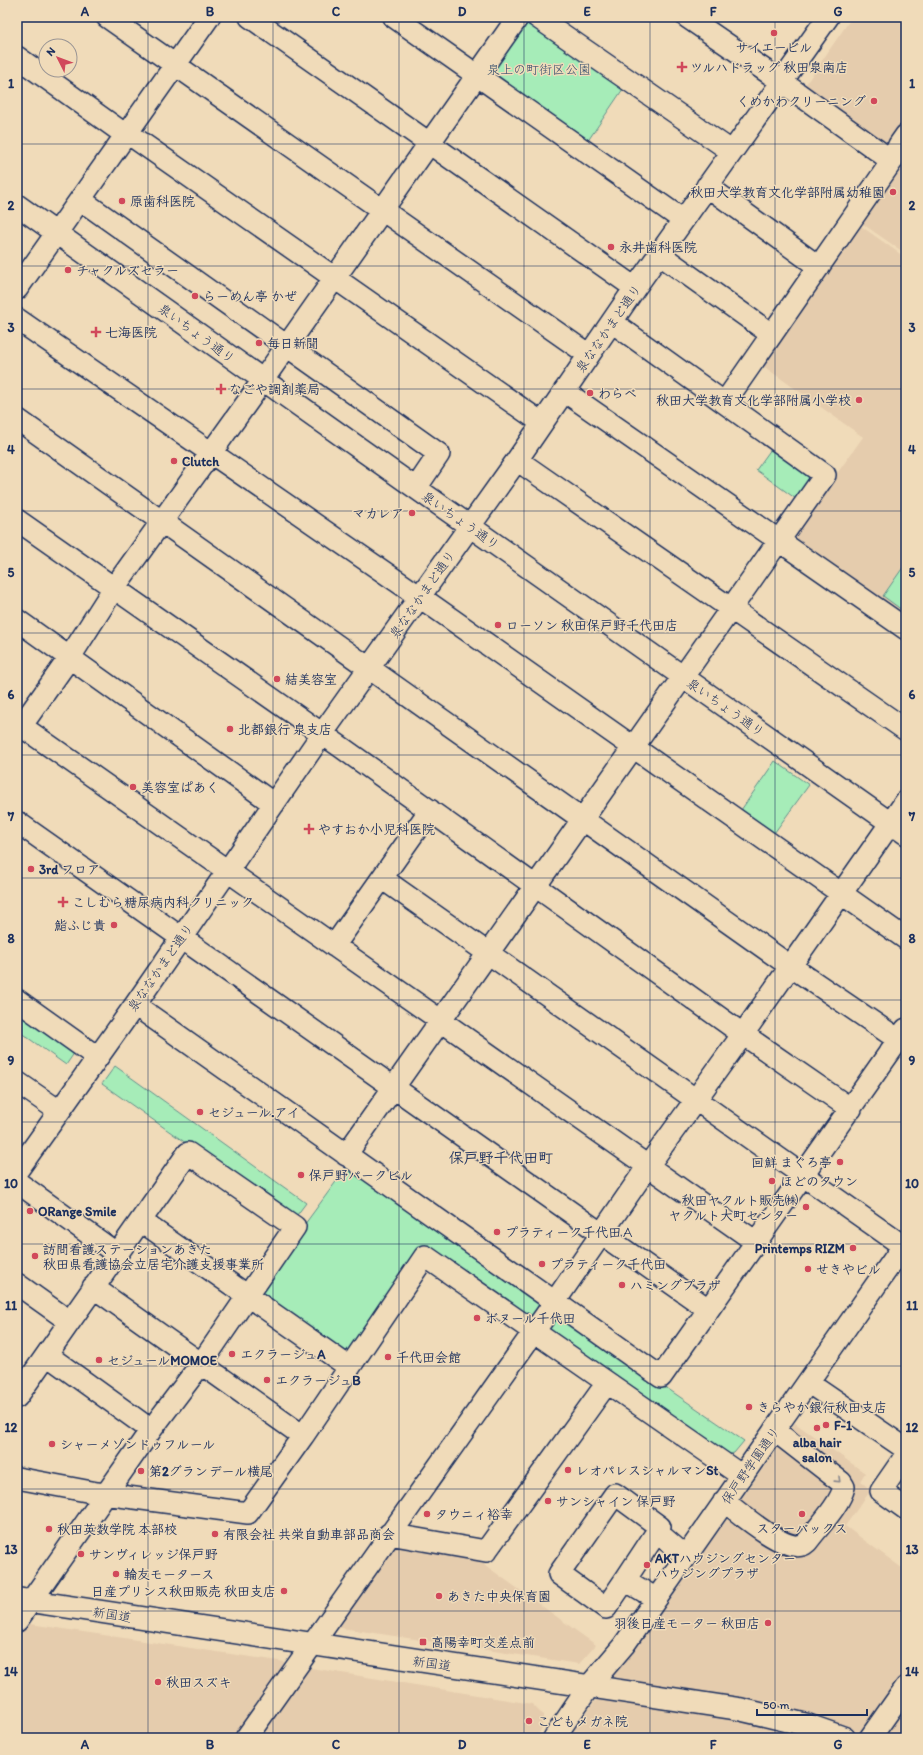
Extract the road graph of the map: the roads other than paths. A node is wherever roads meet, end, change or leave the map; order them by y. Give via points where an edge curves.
1 (107, 17) edge
2 (208, 17) edge
3 (250, 17) edge
4 (394, 17) edge
5 (518, 17) edge
6 (537, 17) edge
7 (687, 17) edge
8 (828, 17) edge
9 (17, 56) edge
10 (175, 64) junction
11 (476, 75) junction
12 (782, 82) junction
13 (906, 134) edge
14 (126, 135) junction
15 (429, 143) junction
16 (732, 151) junction
17 (892, 161) junction
18 (707, 186) junction
19 (81, 200) junction
20 (17, 205) edge
21 (382, 210) junction
22 (683, 220) junction
23 (58, 233) junction
24 (659, 254) junction
25 (819, 267) junction
26 (334, 278) junction
27 (635, 288) junction
28 (17, 289) edge
29 (17, 319) edge
30 (612, 322) junction
31 (772, 334) junction
32 (287, 346) junction
33 (589, 355) junction
34 (263, 380) junction
35 (564, 391) junction
36 (725, 402) junction
37 (17, 419) edge
38 (542, 423) junction
39 (210, 453) junction
40 (517, 460) junction
41 (416, 488) junction
42 (17, 520) edge
43 (162, 521) junction
44 (469, 526) junction
45 (780, 541) junction
46 (114, 588) junction
47 (420, 597) junction
48 (731, 609) junction
49 (17, 620) edge
50 (906, 629) edge
51 (70, 657) junction
52 (369, 668) junction
53 (683, 677) junction
54 (18, 727) edge
55 (906, 730) edge
56 (322, 734) junction
57 (633, 747) junction
58 (906, 801) edge
59 (274, 804) junction
60 (430, 810) junction
61 (583, 819) junction
62 (17, 822) edge
63 (898, 829) edge
64 (228, 870) junction
65 (383, 879) junction
66 (534, 886) junction
67 (841, 894) junction
68 (181, 938) junction
69 (906, 939) edge
70 (334, 946) junction
71 (488, 953) junction
72 (791, 966) junction
73 (17, 1000) edge
74 (135, 1005) junction
75 (440, 1020) junction
76 (743, 1034) junction
77 (902, 1035) edge
78 (97, 1057) junction
79 (17, 1082) edge
80 (394, 1088) junction
81 (696, 1100) junction
82 (851, 1109) junction
83 (59, 1111) junction
84 (346, 1155) junction
85 (648, 1166) junction
86 (17, 1171) edge
87 (804, 1176) junction
88 (17, 1182) edge
89 (141, 1222) junction
90 (601, 1234) junction
91 (756, 1242) junction
92 (905, 1245) edge
93 (117, 1254) junction
94 (17, 1284) edge
95 (93, 1287) junction
96 (247, 1296) junction
97 (555, 1301) junction
98 (708, 1309) junction
99 (69, 1321) junction
100 (534, 1331) junction
101 (47, 1355) junction
102 (201, 1364) junction
103 (349, 1367) junction
104 (808, 1382) junction
105 (608, 1383) junction
106 (18, 1392) edge
107 (151, 1430) junction
108 (774, 1430) junction
109 (303, 1436) junction
110 (906, 1449) edge
111 (906, 1455) edge
112 (742, 1476) junction
113 (17, 1478) edge
114 (106, 1494) junction
115 (724, 1501) junction
116 (906, 1509) edge
117 (657, 1532) junction
118 (389, 1534) junction
119 (685, 1556) junction
120 (625, 1580) junction
121 (655, 1598) junction
122 (24, 1600) edge
123 (17, 1621) edge
124 (311, 1645) junction
125 (590, 1685) junction
126 (906, 1687) edge
127 (246, 1738) edge
128 (554, 1738) edge
129 (844, 1738) edge
130 (870, 1738) edge

1 - 10 street
2 - 10 street
3 - 15 street
4 - 11 street
5 - 11 street
6 - 16 street
7 - 12 street
8 - 12 street, 泉ななかまど通り
9 - 14 street
10 - 14 street
10 - 21 street
11 - 15 street
11 - 22 street
12 - 16 street, 泉ななかまど通り
12 - 17 street
13 - 17 street
14 - 19 street
14 - 26 street via 136,139
15 - 21 street
15 - 27 street
16 - 18 street, 泉ななかまど通り
17 - 25 street
18 - 22 street, 泉ななかまど通り
18 - 25 street
19 - 23 street
19 - 32 street
20 - 23 street, 泉いちょう通り
21 - 26 street
21 - 33 street
22 - 24 street, 泉ななかまど通り
23 - 28 street
23 - 34 street, 泉いちょう通り
24 - 27 street, 泉ななかまど通り
24 - 31 street
25 - 31 street
26 - 32 street
26 - 38 street
27 - 30 street, 泉ななかまど通り
29 - 39 street
30 - 33 street, 泉ななかまど通り
30 - 36 street
31 - 36 street
32 - 34 street
32 - 41 street via 439,454
33 - 35 street, 泉ななかまど通り
34 - 39 street
34 - 41 street, 泉いちょう通り
35 - 38 street, 泉ななかまど通り
35 - 45 street
36 - 45 street via 825,475
37 - 43 street
38 - 40 street, 泉ななかまど通り
39 - 43 street
39 - 47 street
40 - 44 street, 泉ななかまど通り
40 - 48 street
41 - 44 street, 泉いちょう通り
42 - 46 street
43 - 46 street
43 - 52 street
44 - 47 street, 泉ななかまど通り
44 - 53 street, 泉いちょう通り
45 - 48 street
45 - 50 street
46 - 51 street
46 - 56 street
47 - 52 street, 泉ななかまど通り
47 - 57 street
48 - 53 street
48 - 55 street
49 - 51 street
51 - 54 street
51 - 59 street
52 - 56 street, 泉ななかまど通り
52 - 61 street
53 - 57 street
53 - 63 street, 泉いちょう通り
54 - 64 street
56 - 59 street, 泉ななかまど通り
56 - 60 street
57 - 61 street
57 - 67 street
58 - 63 street
59 - 64 street, 泉ななかまど通り
60 - 65 street
60 - 66 street
61 - 66 street
61 - 72 street
62 - 68 street
63 - 67 street
64 - 68 street, 泉ななかまど通り
64 - 70 street
65 - 70 street
65 - 71 street
66 - 71 street
66 - 76 street
67 - 69 street
67 - 72 street
68 - 74 street, 泉ななかまど通り
68 - 80 street
70 - 75 street
71 - 75 street
71 - 81 street
72 - 76 street
72 - 77 street
73 - 78 street
74 - 78 street, 泉ななかまど通り
74 - 84 street
75 - 80 street
75 - 85 street
76 - 81 street
76 - 82 street
77 - 82 street
78 - 83 street, 泉ななかまど通り
79 - 83 street
80 - 84 street
80 - 90 street
81 - 85 street
81 - 87 street
82 - 87 street
83 - 86 street, 泉ななかまど通り
84 - 97 street
85 - 90 street
85 - 91 street
87 - 91 street
87 - 92 street
88 - 93 street
89 - 93 street
89 - 96 street
89 - 96 street via 188,1153 294,1227
90 - 97 street
90 - 98 street
91 - 98 street
92 - 104 street, 保戸野学園通り
93 - 95 street
94 - 99 street
95 - 99 street
95 - 102 street
96 - 102 street
96 - 103 street
97 - 98 street via 661,1377
97 - 100 street
99 - 101 street
100 - 103 street via 425,1256
100 - 105 street
100 - 118 street
101 - 106 street
101 - 107 street
102 - 107 street
102 - 109 street
103 - 109 street
104 - 108 street, 保戸野学園通り
104 - 110 street
105 - 112 street
105 - 118 street via 486,1551
107 - 114 street
108 - 112 street, 保戸野学園通り
108 -> 115 street via 842,1482 843,1491 834,1506 807,1542 802,1546 794,1546 773,1537
109 - 114 street via 248,1513
111 - 116 street via 881,1491
112 - 115 street, 保戸野学園通り
113 - 114 street
114 - 122 street
115 - 119 street, 保戸野学園通り
117 - 119 street
117 - 120 street
117 - 120 street via 660,1527 615,1494 559,1574 606,1608
118 - 124 street
119 - 121 street, 保戸野学園通り
120 - 121 street
121 - 125 street, 保戸野学園通り via 624,1645
122 - 123 street
122 - 124 main road, 新国道
124 - 125 main road, 新国道
124 - 127 street
125 - 128 street, 保戸野学園通り
125 - 129 main road, 新国道 via 739,1709 807,1725
126 - 130 street

